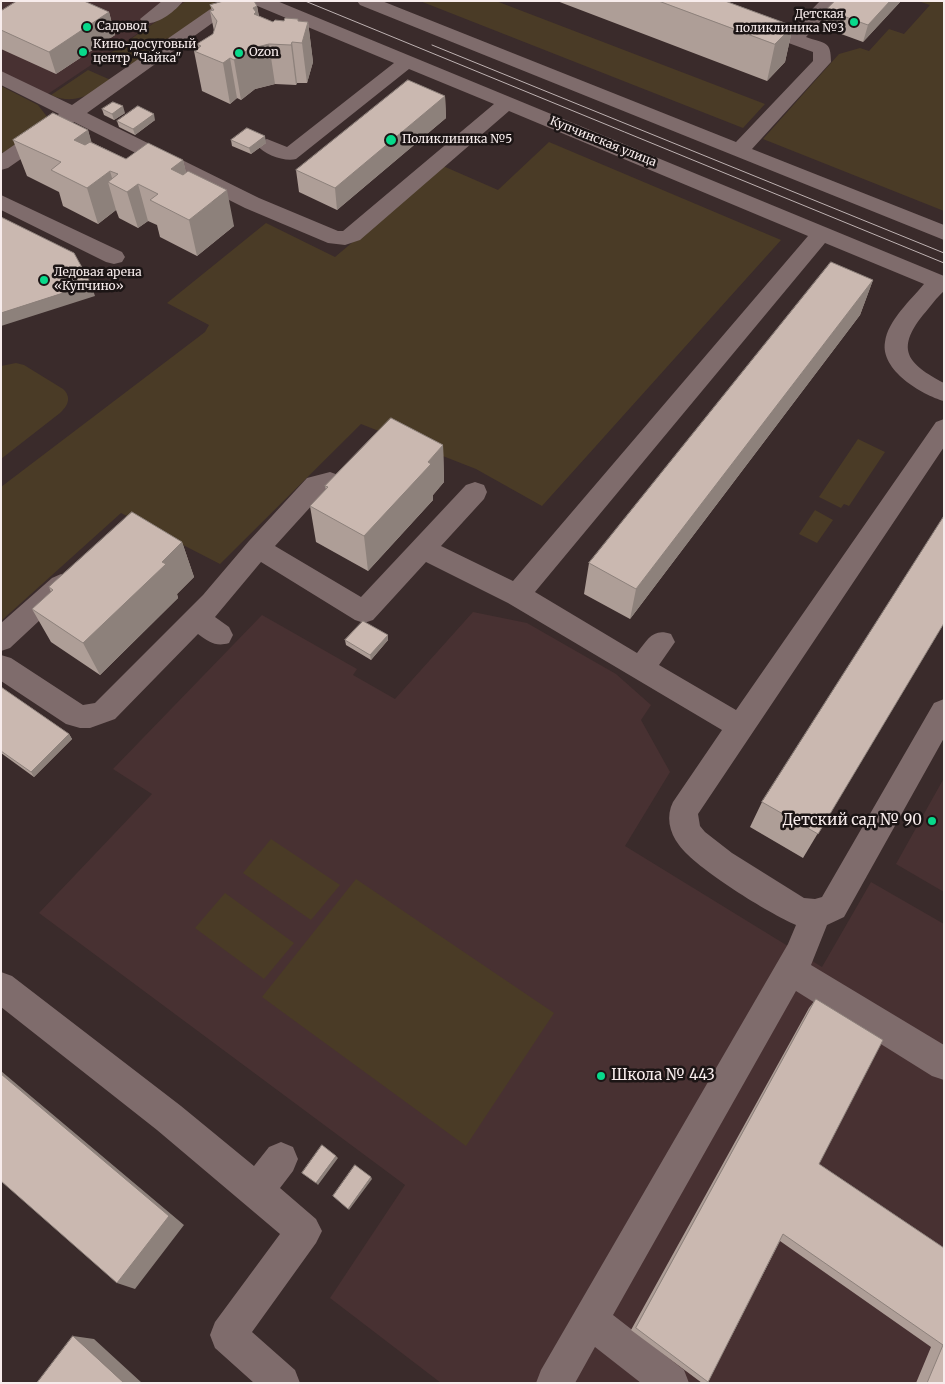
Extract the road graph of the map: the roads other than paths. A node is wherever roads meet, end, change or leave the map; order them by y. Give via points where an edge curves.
1 (174, 1) edge
2 (234, 1) edge
3 (261, 1) edge
4 (366, 1) edge
5 (691, 1) edge
6 (830, 1) edge
7 (731, 7) edge
8 (149, 19) dead end
9 (794, 39) junction
10 (407, 62) junction
11 (1, 77) edge
12 (507, 103) junction
13 (74, 115) junction
14 (267, 145) dead end
15 (739, 150) junction
16 (1, 164) edge
17 (1, 202) edge
18 (944, 232) edge
19 (822, 233) junction
20 (114, 257) dead end
21 (941, 283) edge
22 (944, 393) edge
23 (944, 428) edge
24 (349, 489) edge
25 (475, 492) dead end
26 (258, 548) junction
27 (423, 549) junction
28 (81, 586) edge
29 (517, 595) junction
30 (196, 619) junction
31 (220, 635) dead end
32 (1, 640) edge
33 (662, 642) dead end
34 (1, 666) edge
35 (640, 668) junction
36 (944, 711) edge
37 (741, 726) junction
38 (816, 914) junction
39 (791, 970) junction
40 (1, 987) edge
41 (944, 1064) edge
42 (281, 1159) dead end
43 (256, 1191) junction
44 (590, 1321) junction
45 (282, 1383) edge
46 (554, 1383) edge
47 (671, 1383) edge

1 - 8 street
2 - 13 street
3 - 10 street, Купчинская улица
4 - 15 street
5 - 7 street
6 - 9 street
7 - 9 street
9 - 15 street via 822,49 822,62
10 - 12 street, Купчинская улица
10 - 14 street via 289,155
11 - 13 street
12 - 13 street via 364,227 345,238 326,236 252,203
12 - 19 street, Купчинская улица
13 - 16 street
15 - 18 street
17 - 20 street
19 - 21 street, Купчинская улица
19 - 29 street
21 - 22 street via 899,333 896,346 897,359 908,371
23 - 37 street
24 - 26 street via 330,481 316,485
25 - 27 street
26 - 27 street via 364,612
26 - 30 street
27 - 29 street
28 - 32 street via 68,578
29 - 35 street
30 - 31 street
30 - 34 street via 105,711 85,718 76,716
33 - 35 street
35 - 37 street via 684,707
36 - 38 street via 833,907
37 - 38 street via 683,811 686,829 705,851 796,910
38 - 39 street
39 - 41 street
39 - 44 street
40 - 43 street via 169,1118
42 - 43 street
43 - 45 street via 304,1230 228,1335
44 - 46 street
44 - 47 street

